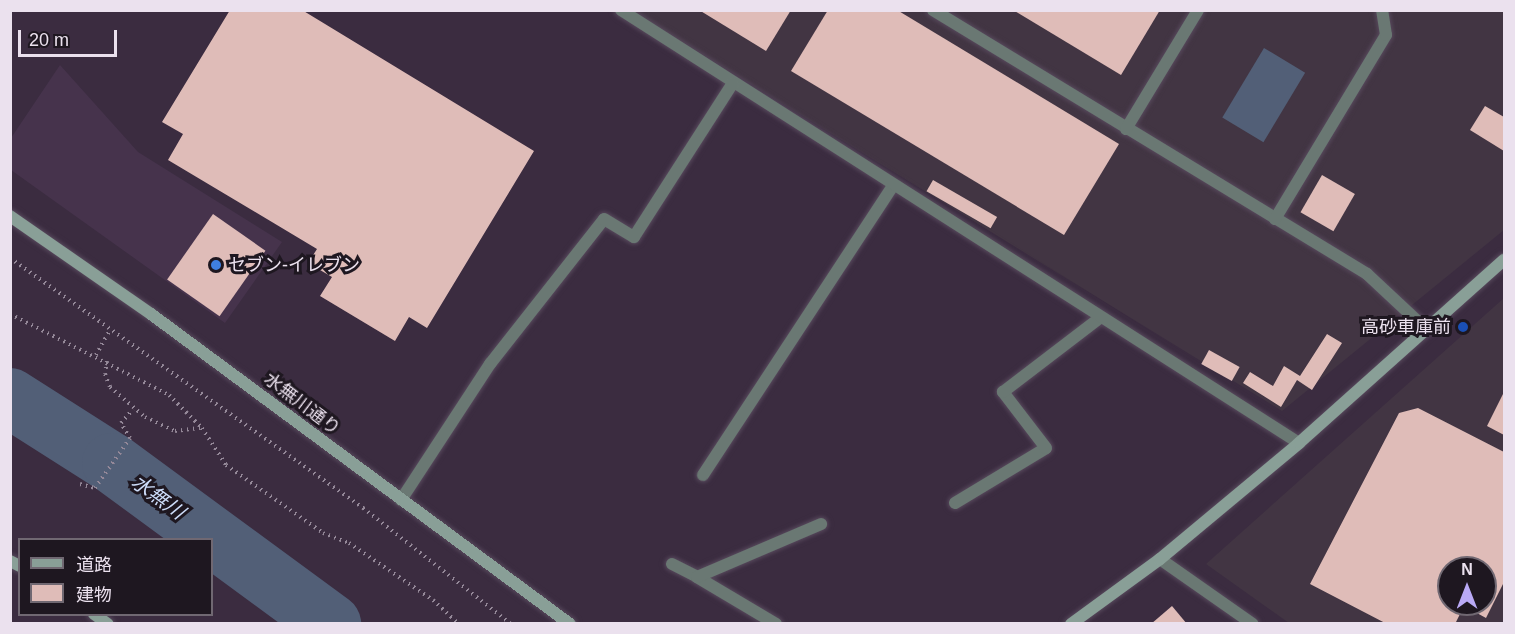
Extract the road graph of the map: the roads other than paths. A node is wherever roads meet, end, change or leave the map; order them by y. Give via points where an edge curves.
1 (621, 10) edge
2 (933, 10) edge
3 (1198, 10) edge
4 (1382, 10) edge
5 (948, 14) edge
6 (733, 83) junction
7 (1126, 129) junction
8 (893, 186) junction
9 (10, 216) edge
10 (1275, 219) junction
11 (1504, 260) edge
12 (1101, 317) junction
13 (1426, 329) junction
14 (1299, 443) junction
15 (703, 475) dead end
16 (401, 500) junction
17 (955, 503) dead end
18 (821, 524) dead end
19 (1160, 559) junction
20 (672, 564) dead end
21 (697, 577) junction
22 (570, 624) edge
23 (776, 624) edge
24 (1071, 624) edge
25 (1253, 624) edge

1 - 6 street
2 - 5 street
3 - 7 street
4 - 10 street via 1386,35
5 - 7 street
6 - 8 street
6 - 16 street via 634,237 604,219 490,364
7 - 10 street
8 - 12 street
8 - 15 street
9 - 16 street, 水無川通り via 151,314
10 - 13 street via 1367,274
11 - 13 street
12 - 14 street
12 - 17 street via 1003,392 1046,448
13 - 14 street
14 - 19 street
16 - 22 street, 水無川通り
18 - 21 street
19 - 24 street
19 - 25 street
20 - 21 street
21 - 23 street

